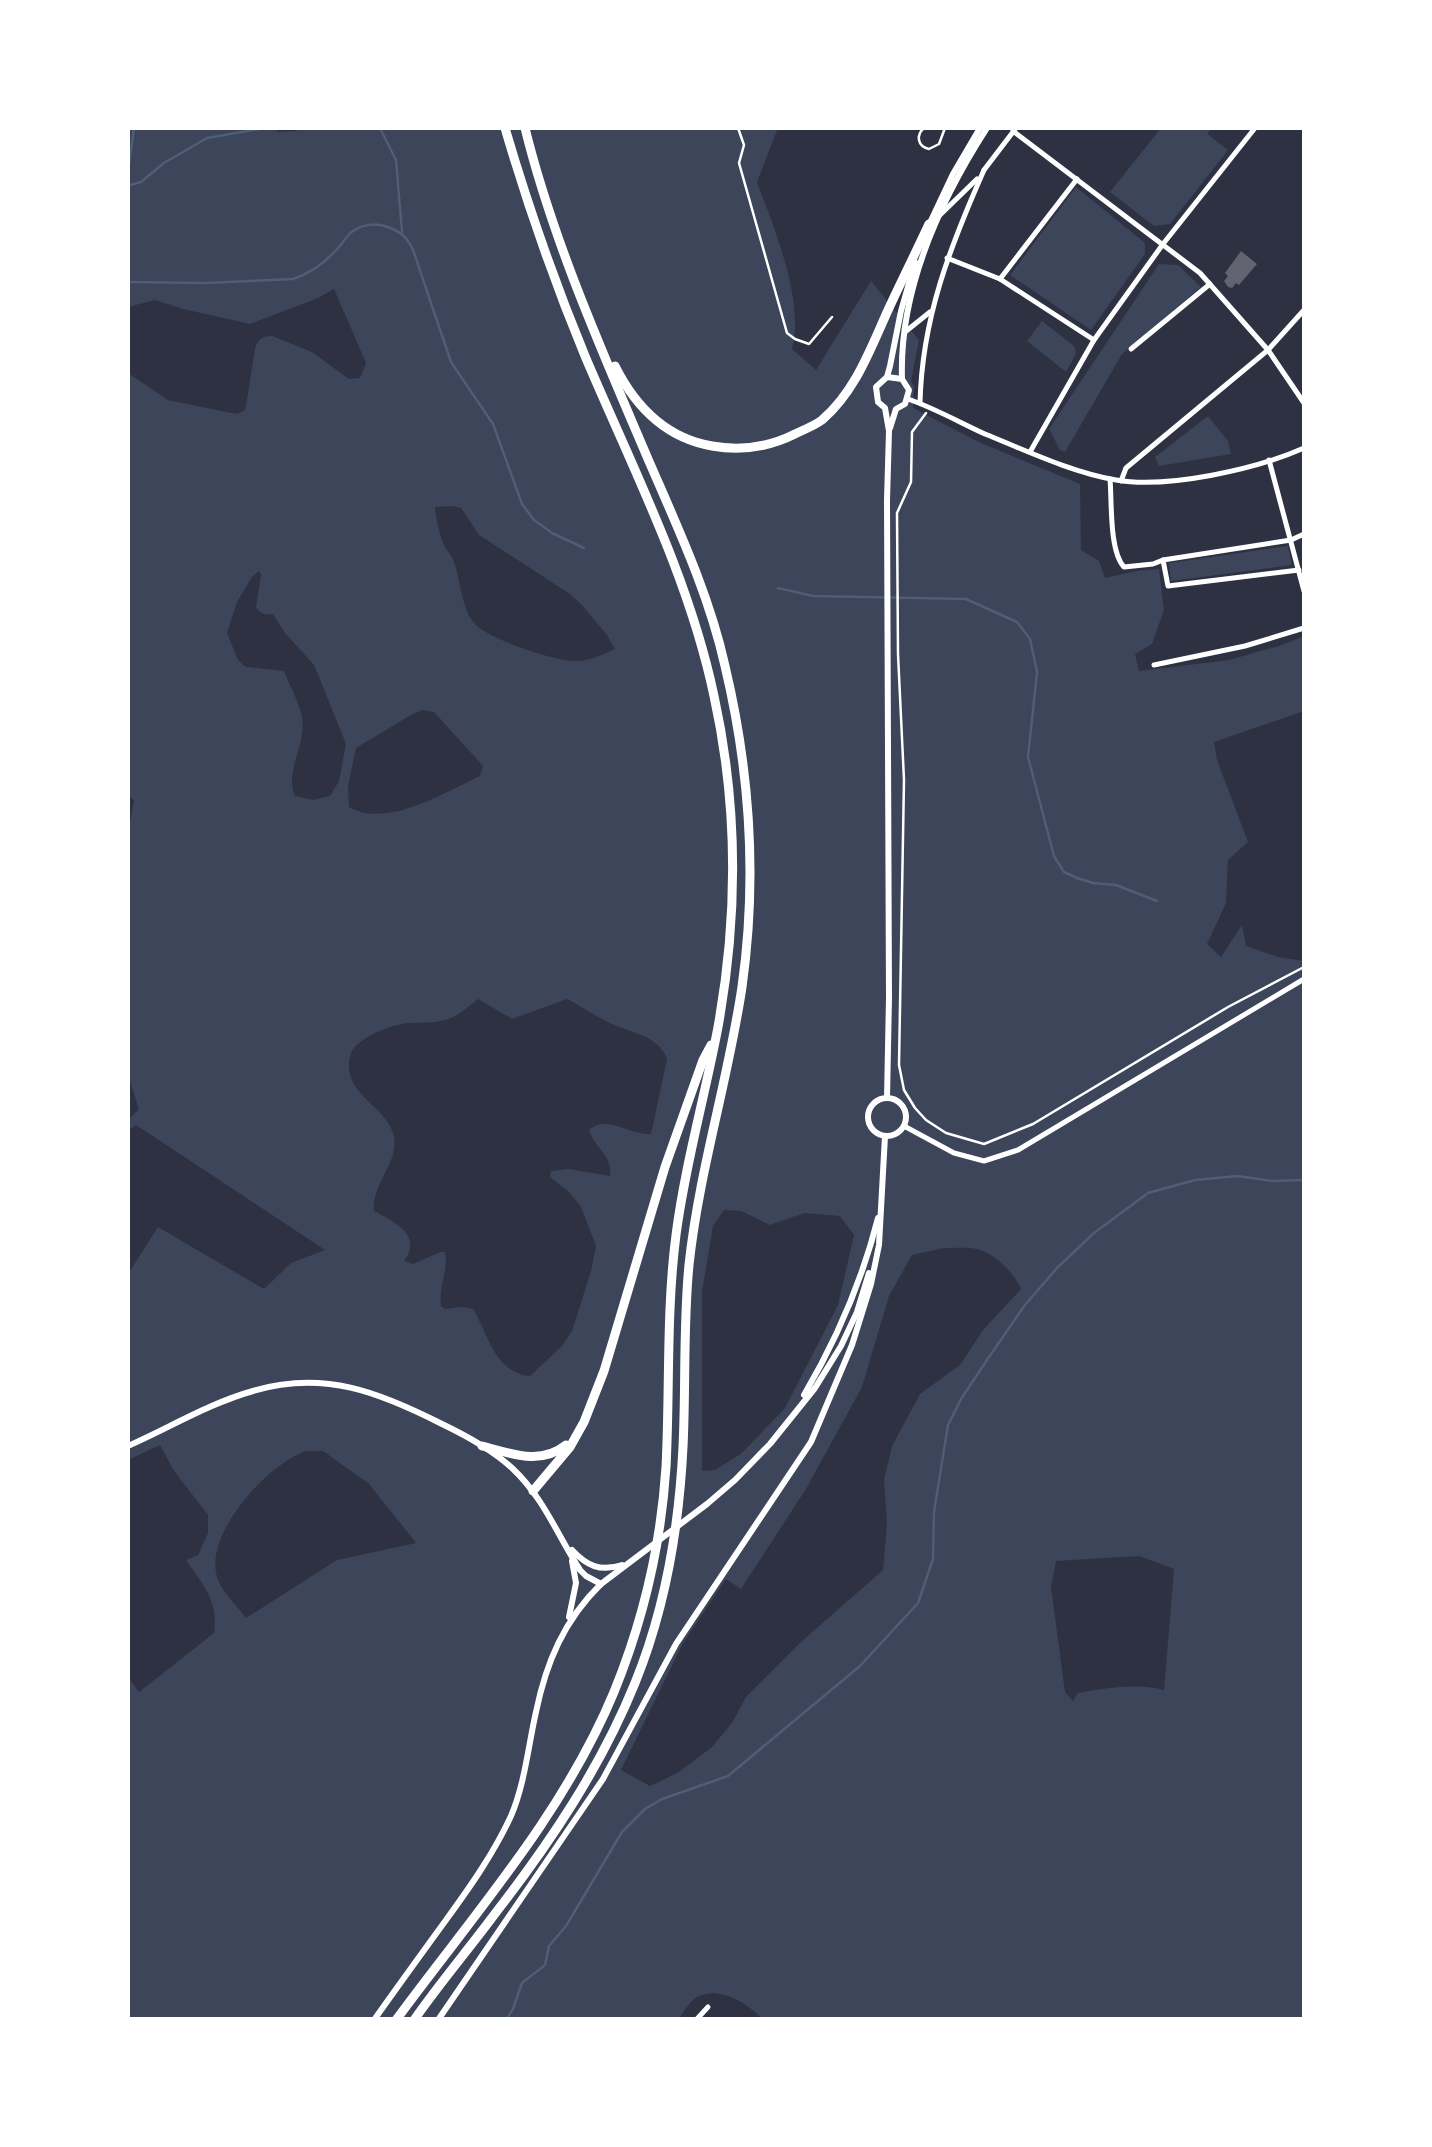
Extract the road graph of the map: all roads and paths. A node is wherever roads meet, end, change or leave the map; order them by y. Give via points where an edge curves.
1 (505, 128) edge
2 (526, 128) edge
3 (738, 128) edge
4 (924, 128) edge
5 (946, 128) edge
6 (984, 128) edge
7 (1256, 128) edge
8 (1014, 129) edge
9 (984, 170) junction
10 (1077, 179) junction
11 (940, 215) junction
12 (930, 224) junction
13 (1163, 244) junction
14 (947, 258) junction
15 (1000, 280) junction
16 (1210, 284) junction
17 (1304, 310) edge
18 (932, 311) junction
19 (832, 317) dead end
20 (592, 324) junction
21 (905, 332) junction
22 (1094, 340) junction
23 (1132, 350) dead end
24 (1268, 350) junction
25 (887, 377) junction
26 (902, 379) junction
27 (908, 399) junction
28 (1304, 403) edge
29 (920, 404) junction
30 (886, 408) junction
31 (930, 408) junction
32 (896, 409) junction
33 (889, 431) junction
34 (1304, 448) edge
35 (1030, 452) junction
36 (1270, 460) junction
37 (1110, 479) junction
38 (1121, 481) junction
39 (1304, 534) edge
40 (1291, 540) junction
41 (1164, 560) junction
42 (1299, 570) junction
43 (1304, 591) edge
44 (1304, 628) edge
45 (1154, 665) dead end
46 (1304, 967) edge
47 (1302, 981) edge
48 (716, 1034) junction
49 (887, 1098) junction
50 (904, 1126) junction
51 (885, 1136) junction
52 (883, 1198) junction
53 (878, 1251) junction
54 (795, 1412) junction
55 (581, 1428) junction
56 (128, 1446) edge
57 (482, 1446) junction
58 (533, 1492) junction
59 (567, 1545) junction
60 (631, 1562) junction
61 (600, 1584) junction
62 (568, 1623) junction
63 (708, 2007) dead end
64 (374, 2020) edge
65 (396, 2020) edge
66 (414, 2020) edge
67 (438, 2020) edge
68 (696, 2020) edge

1 - 48 highway via 563,302 673,560 714,695 733,864
2 - 20 highway
3 - 19 path via 744,145 738,163 788,333 809,344
4 - 5 lane via 918,136 924,148 933,148
6 - 11 street
6 - 12 street
7 - 13 street
8 - 9 street
8 - 10 street
9 - 11 street
9 - 14 street
10 - 13 street
10 - 15 street
11 - 21 street
12 - 20 highway via 846,393 821,421 781,441 720,448 664,426 634,399
12 - 25 street via 909,279
13 - 16 street
13 - 22 street
14 - 15 street
14 - 18 street
15 - 22 street
16 - 23 street
16 - 24 street
17 - 24 street
18 - 21 street
18 - 29 street
20 - 66 highway via 720,646 748,821 746,952 693,1236 679,1501 653,1632 622,1712 580,1792
21 - 26 street
22 - 35 street
24 - 28 street
24 - 38 street via 1126,468
25 - 26 street
25 - 30 street via 876,392
26 - 27 street
27 - 29 street
27 - 32 street
29 - 31 street
30 - 32 street
30 - 33 street
31 - 35 street
31 - 46 path via 912,432 911,482 897,513 904,780 899,1065 914,1108 946,1133 984,1144 1032,1124
32 - 33 street
33 - 49 street
34 - 36 street
35 - 37 street
36 - 38 street via 1220,474
36 - 40 street
37 - 38 street
37 - 41 street via 1118,558 1124,567
39 - 40 street
40 - 41 street
40 - 42 street
41 - 42 street via 1168,586
42 - 43 street
44 - 45 street
47 - 50 street via 1018,1150 984,1160 954,1153
48 - 55 highway via 665,1167
48 - 65 highway via 676,1234 662,1504 637,1630 599,1727 561,1795
49 - 50 street via 903,1107
49 - 51 street via 868,1114 870,1126
50 - 51 street
51 - 52 street
52 - 53 street
52 - 54 street via 844,1318
53 - 54 street via 841,1346
53 - 67 street via 852,1345 810,1442 676,1644 603,1779
54 - 60 street via 708,1504
55 - 57 highway via 560,1450 542,1456
55 - 58 highway
56 - 57 street via 252,1391 324,1383 400,1403
57 - 58 street
58 - 59 street
59 - 60 street via 598,1568
59 - 61 street via 580,1570
59 - 62 street via 576,1583
60 - 61 street
61 - 62 street
62 - 64 street via 545,1678 504,1832
63 - 68 street

